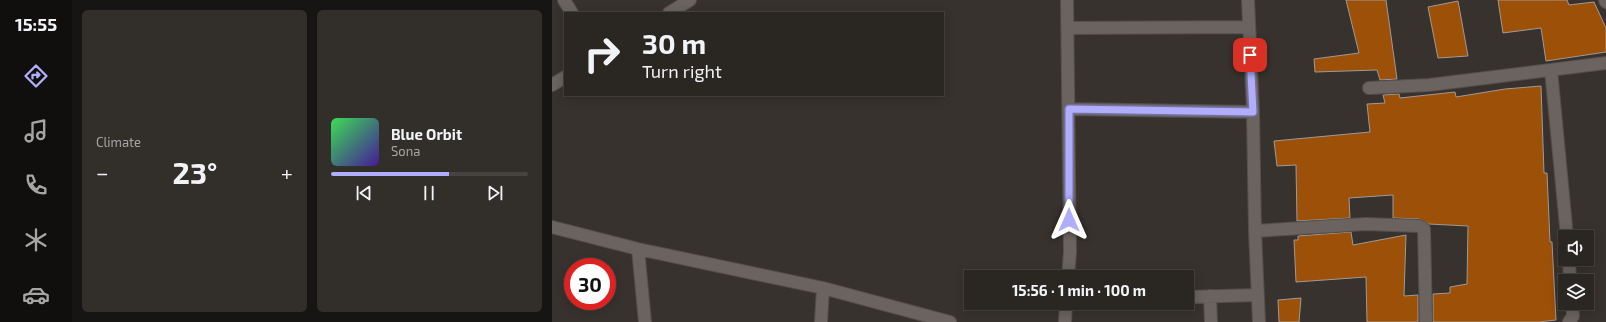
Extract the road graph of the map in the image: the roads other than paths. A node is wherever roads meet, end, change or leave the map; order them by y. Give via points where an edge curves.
1 (564, 0) edge
2 (690, 0) edge
3 (1067, 0) edge
4 (1248, 0) edge
5 (571, 12) edge
6 (671, 12) edge
7 (1249, 27) junction
8 (1068, 28) junction
9 (1606, 63) edge
10 (1551, 70) junction
11 (564, 78) edge
12 (552, 85) edge
13 (1369, 88) dead end
14 (1069, 109) junction
15 (1253, 112) junction
16 (552, 227) edge
17 (1566, 230) edge
18 (1254, 231) junction
19 (638, 249) junction
20 (1069, 270) edge
21 (823, 288) junction
22 (1257, 295) junction
23 (1210, 296) junction
24 (1194, 297) edge
25 (1066, 310) edge
26 (1573, 310) edge
27 (645, 322) edge
28 (821, 322) edge
29 (950, 322) edge
30 (1065, 322) edge
31 (1211, 322) edge
32 (1259, 322) edge
33 (1426, 322) edge
34 (1569, 322) edge

1 - 5 street
2 - 6 street
3 - 8 street
4 - 7 street
7 - 8 street
7 - 15 street
8 - 14 street
9 - 10 street
10 - 13 street via 1429,85
10 - 17 street
11 - 12 street
14 - 15 street
14 - 20 street
15 - 18 street
16 - 19 street
18 - 22 street
18 - 33 street via 1366,224 1420,226 1424,229
19 - 21 street
19 - 27 street
21 - 28 street
21 - 29 street
22 - 23 street
22 - 32 street
23 - 24 street
23 - 31 street
25 - 30 street
26 - 34 street via 1573,316

